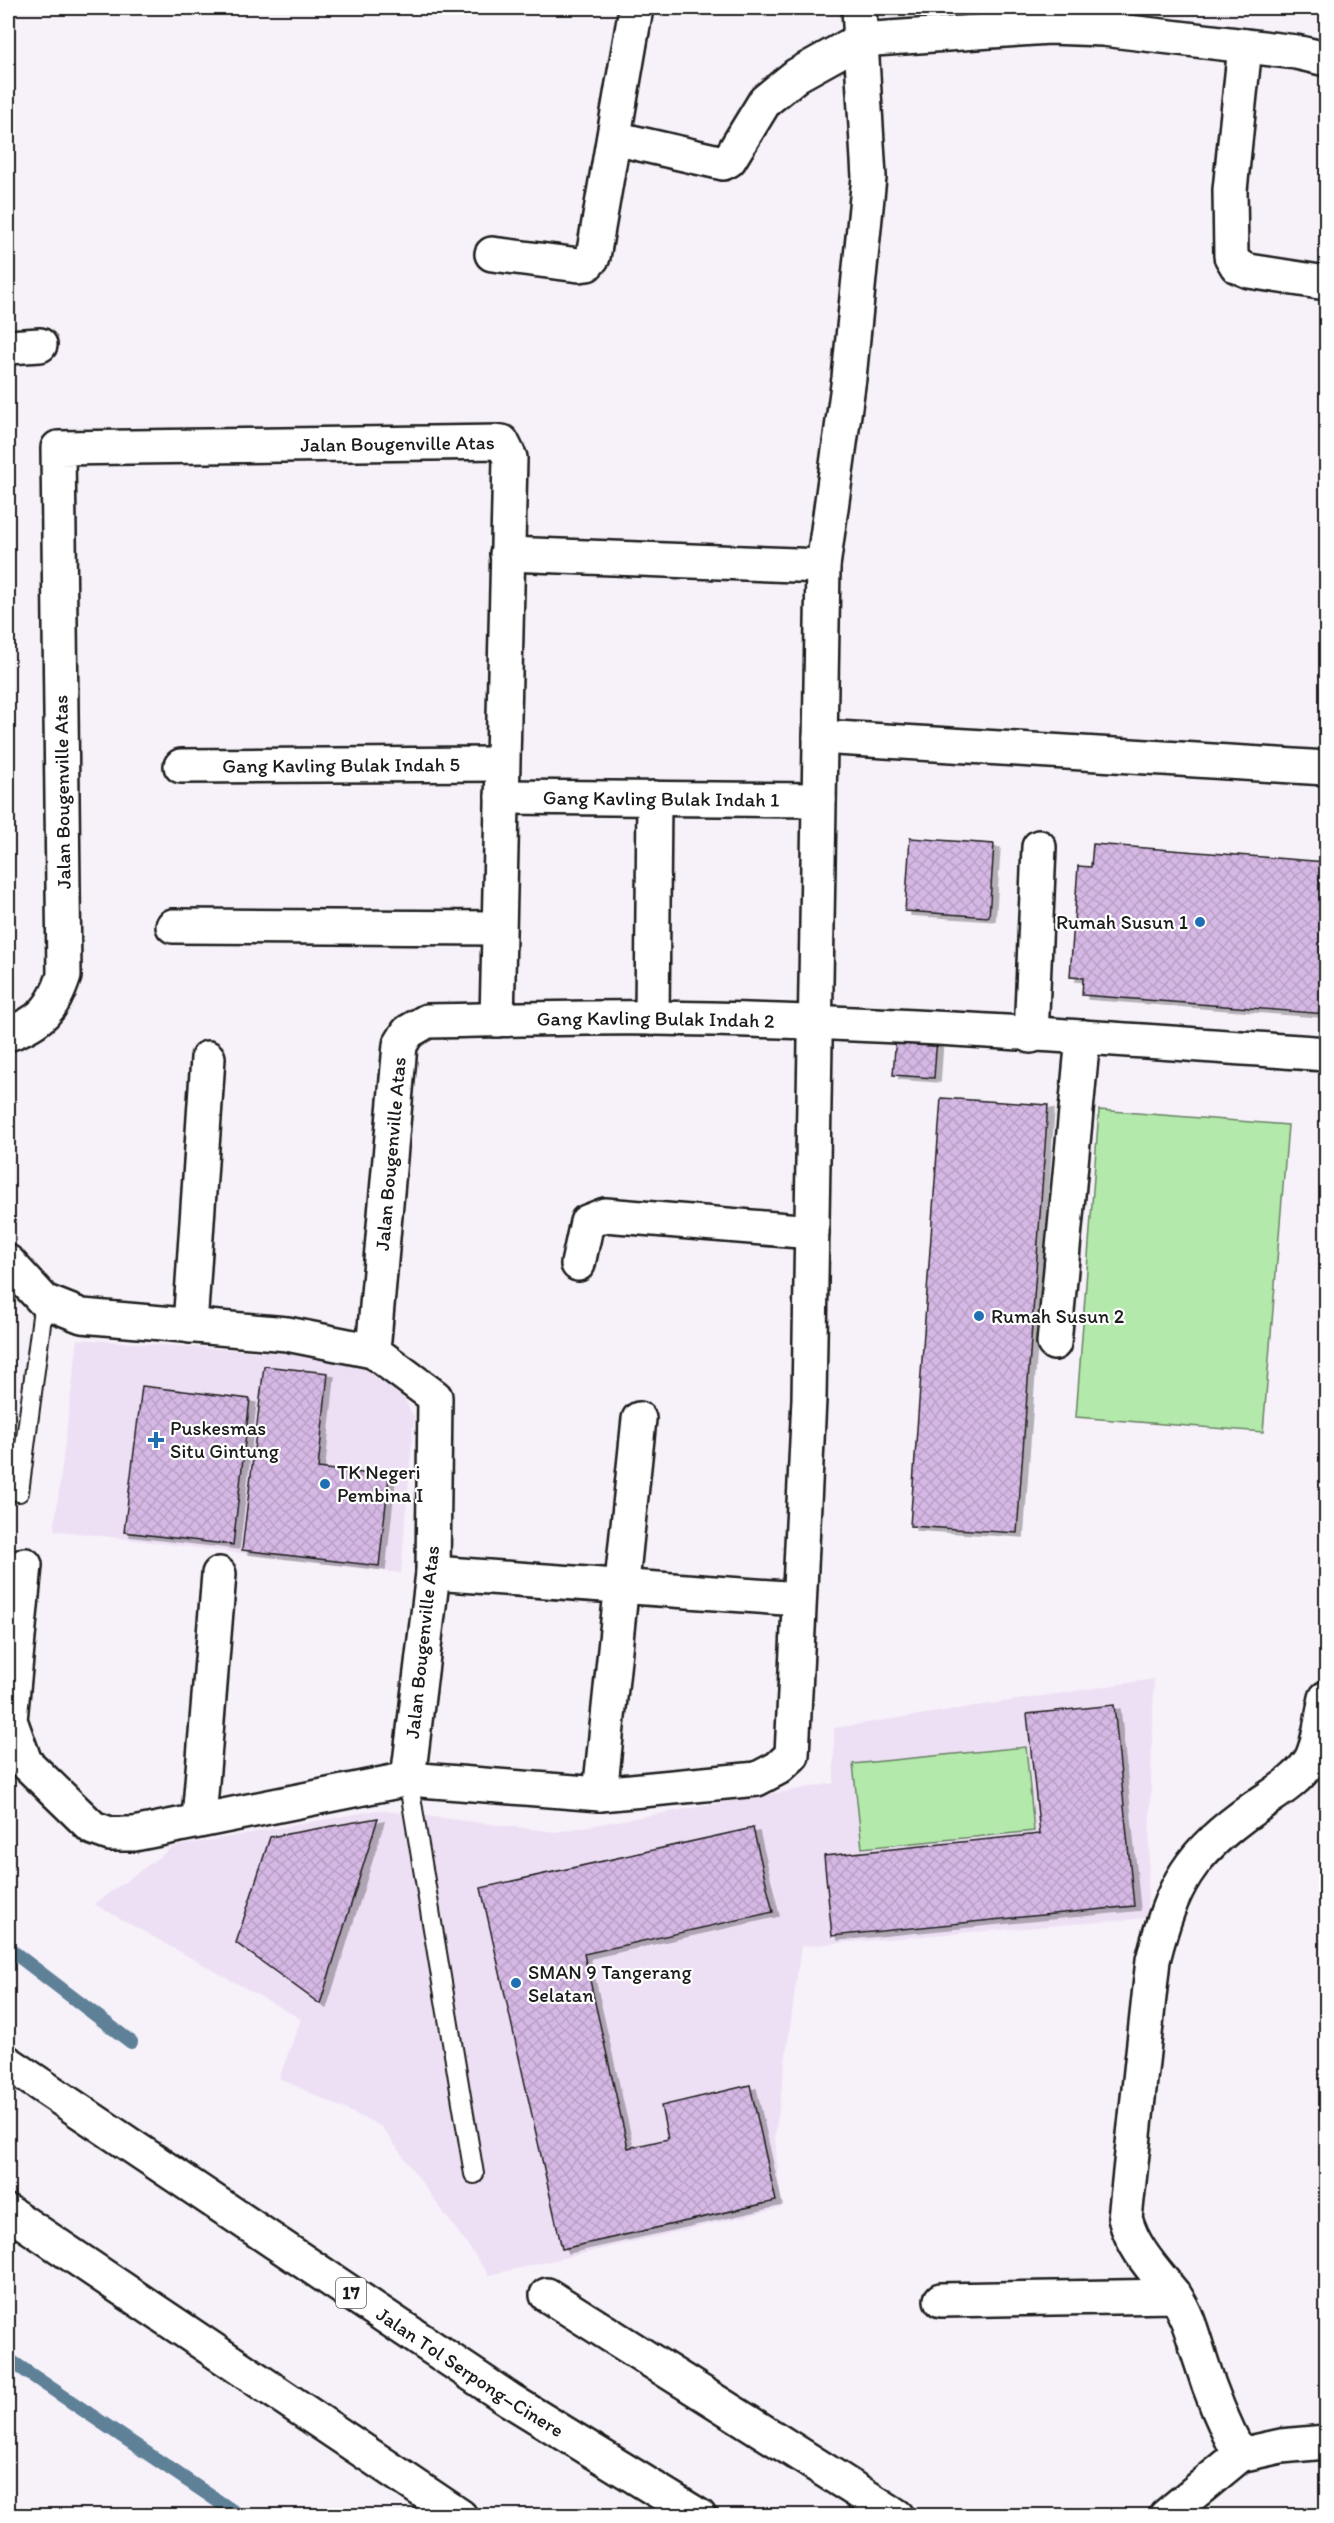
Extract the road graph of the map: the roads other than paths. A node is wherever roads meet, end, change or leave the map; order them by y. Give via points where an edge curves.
1 (636, 8) edge
2 (859, 8) edge
3 (860, 40) junction
4 (1245, 46) junction
5 (1326, 59) edge
6 (614, 138) junction
7 (492, 254) dead end
8 (1326, 283) edge
9 (40, 345) dead end
10 (8, 347) edge
11 (507, 554) junction
12 (823, 566) junction
13 (820, 737) junction
14 (501, 764) junction
15 (180, 766) dead end
16 (1326, 768) edge
17 (502, 797) junction
18 (654, 798) junction
19 (819, 800) junction
20 (1039, 847) dead end
21 (173, 926) dead end
22 (498, 928) junction
23 (652, 1018) junction
24 (496, 1020) junction
25 (815, 1023) junction
26 (8, 1034) edge
27 (1031, 1036) junction
28 (1083, 1036) junction
29 (1326, 1054) edge
30 (208, 1058) dead end
31 (812, 1232) junction
32 (8, 1262) edge
33 (578, 1264) dead end
34 (44, 1302) junction
35 (190, 1326) junction
36 (1054, 1343) dead end
37 (373, 1351) junction
38 (639, 1419) dead end
39 (19, 1492) dead end
40 (25, 1565) dead end
41 (433, 1573) junction
42 (219, 1574) dead end
43 (622, 1586) junction
44 (799, 1599) junction
45 (1326, 1698) edge
46 (1319, 1757) edge
47 (408, 1779) junction
48 (600, 1794) junction
49 (200, 1819) junction
50 (8, 2063) edge
51 (474, 2174) dead end
52 (8, 2212) edge
53 (547, 2295) dead end
54 (1175, 2296) junction
55 (941, 2300) dead end
56 (1326, 2442) edge
57 (1240, 2456) junction
58 (460, 2516) edge
59 (699, 2516) edge
60 (897, 2516) edge
61 (1166, 2516) edge

1 - 6 main road
2 - 3 main road
3 - 4 main road via 1049,27 1102,29
3 - 6 main road via 797,75 765,101 729,160 723,163
3 - 12 main road via 868,177 849,378
4 - 5 main road
4 - 8 main road via 1230,190 1232,256 1236,266 1249,271
6 - 7 main road via 596,246 587,264
9 - 10 main road
11 - 12 main road
11 - 14 main road, Jalan Bougenville Atas
11 - 26 main road, Jalan Bougenville Atas via 510,458 502,442 58,448 64,976 55,1002 37,1021
12 - 13 main road
13 - 16 main road
13 - 19 main road
14 - 15 main road, Gang Kavling Bulak Indah 5
14 - 17 main road, Jalan Bougenville Atas
17 - 18 main road, Gang Kavling Bulak Indah 1
17 - 22 main road, Jalan Bougenville Atas
18 - 19 main road, Gang Kavling Bulak Indah 1
18 - 23 main road
19 - 25 main road
20 - 27 main road
21 - 22 main road
22 - 24 main road, Jalan Bougenville Atas
23 - 24 main road, Gang Kavling Bulak Indah 2
23 - 25 main road, Gang Kavling Bulak Indah 2
24 - 37 main road, Jalan Bougenville Atas via 427,1021 408,1032 400,1045
25 - 27 main road, Gang Kavling Bulak Indah 2
25 - 31 main road
27 - 28 main road, Gang Kavling Bulak Indah 2
28 - 29 main road, Gang Kavling Bulak Indah 2
28 - 36 main road
30 - 35 main road
31 - 33 main road via 605,1215 587,1222
31 - 44 main road via 810,1399
32 - 34 main road
34 - 35 main road via 82,1316
34 - 39 lane
35 - 37 main road via 287,1334
37 - 41 main road, Jalan Bougenville Atas via 435,1397
38 - 43 main road
40 - 49 main road via 10,1720 25,1762 93,1828 110,1834 134,1834
41 - 43 main road
41 - 47 main road, Jalan Bougenville Atas
42 - 49 main road
43 - 44 main road
43 - 48 main road
44 - 48 main road via 792,1755 757,1779
45 - 46 main road
46 - 54 main road via 1285,1788 1207,1845 1184,1872 1160,1930 1153,1960 1125,2218 1140,2252
47 - 48 main road
47 - 49 main road
47 - 51 lane
50 - 59 main road, Jalan Tol Serpong–Cinere / 17 via 510,2400
52 - 58 main road
53 - 60 main road
54 - 55 main road
54 - 57 main road via 1192,2328 1222,2422
56 - 57 main road via 1281,2446
57 - 61 main road

